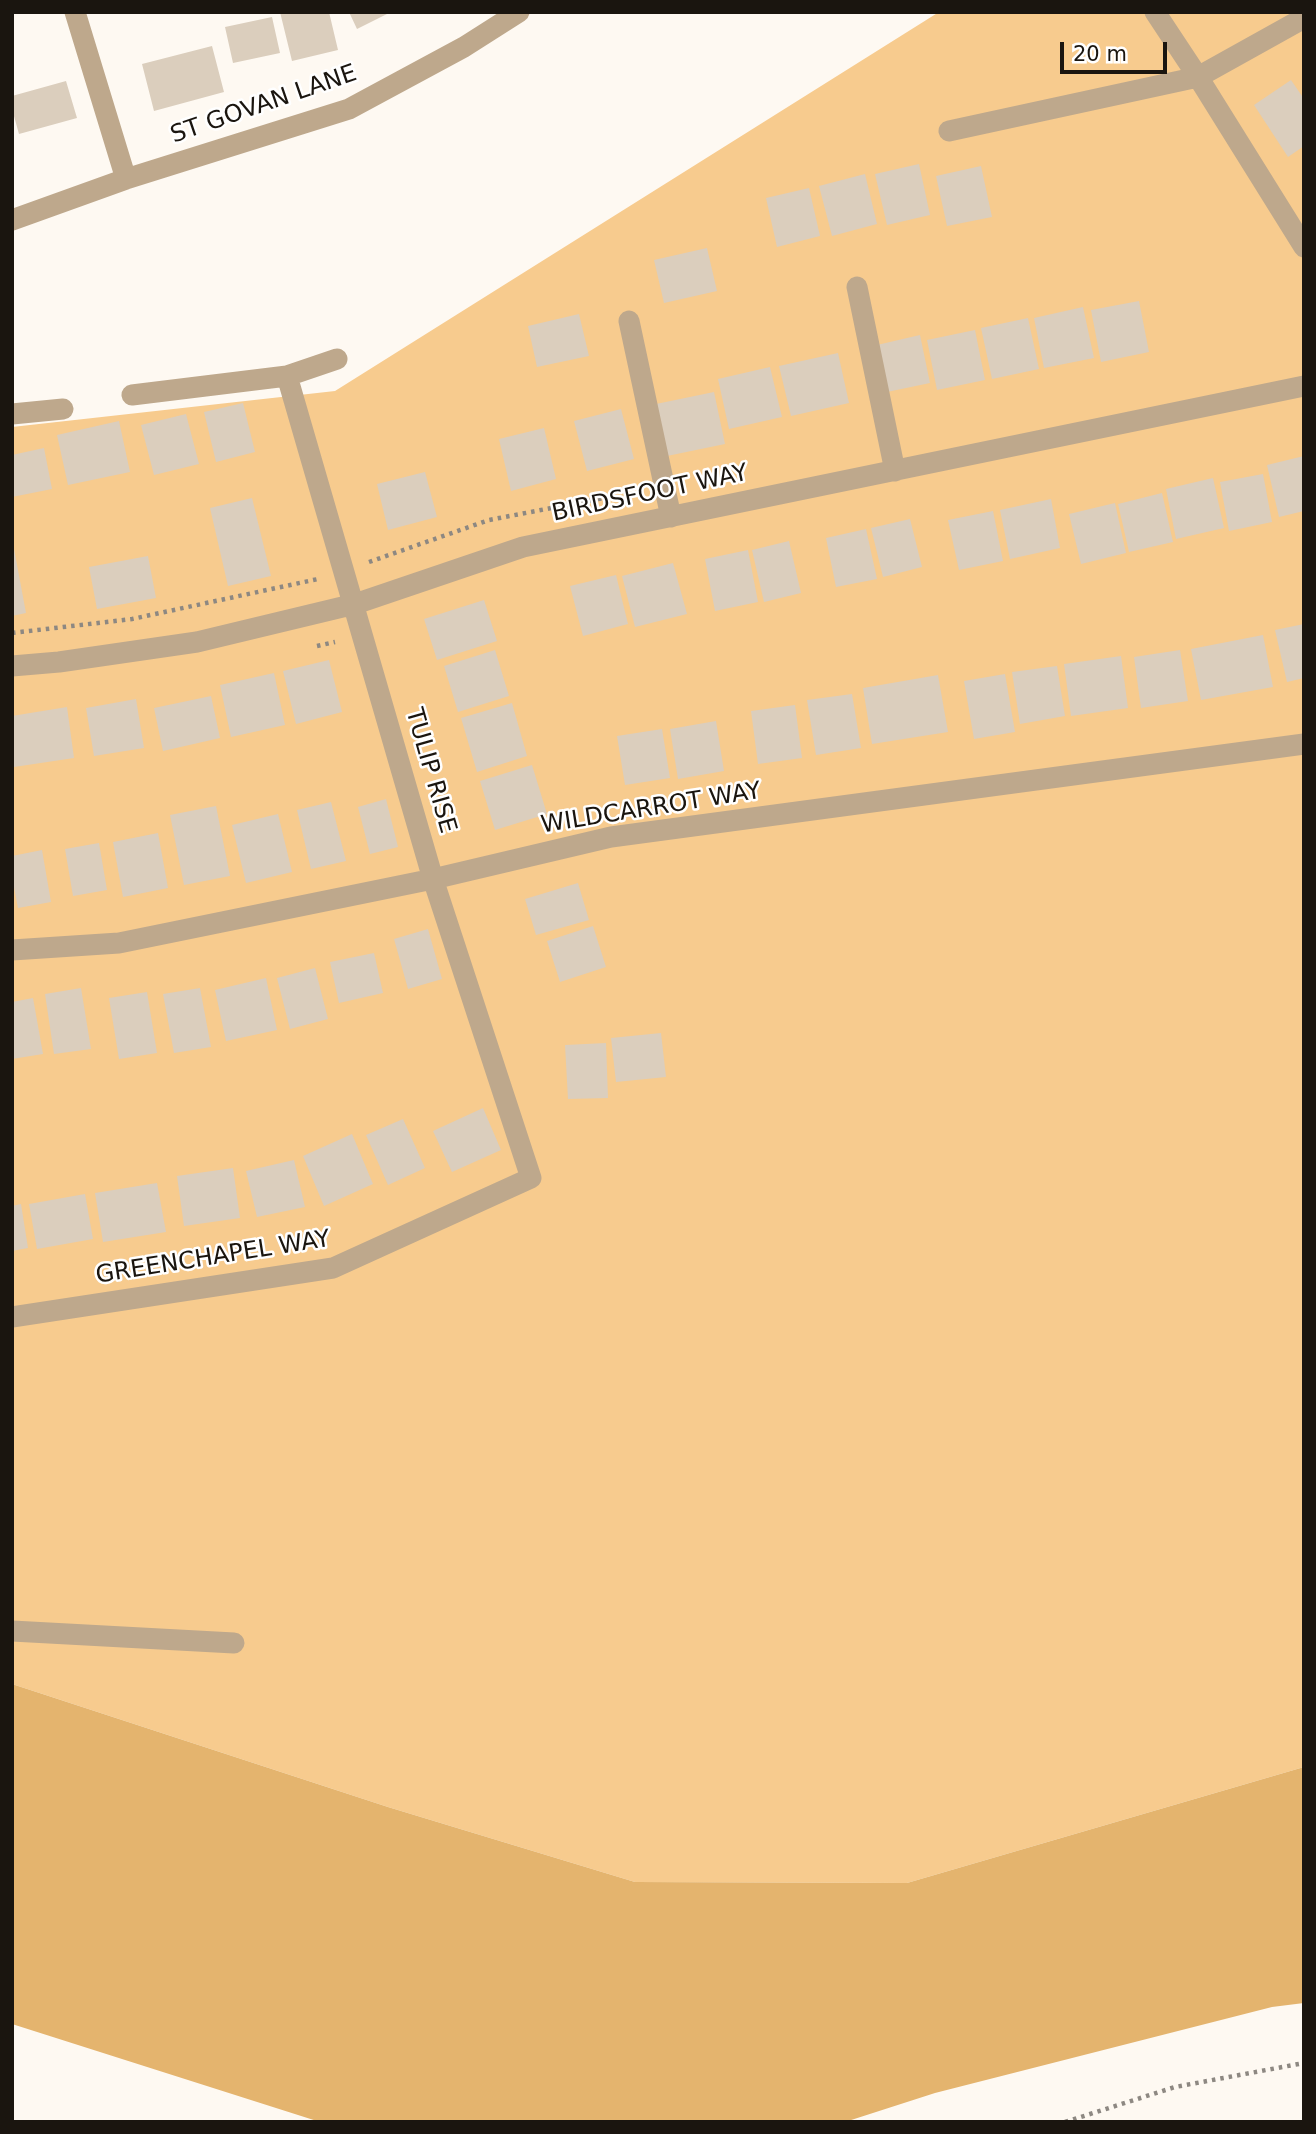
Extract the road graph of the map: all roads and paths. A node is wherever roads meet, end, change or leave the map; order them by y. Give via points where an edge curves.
1 (75, 12) edge
2 (519, 12) edge
3 (1155, 12) edge
4 (1304, 18) edge
5 (1198, 77) junction
6 (949, 131) dead end
7 (126, 179) junction
8 (12, 220) edge
9 (1304, 247) edge
10 (857, 287) dead end
11 (629, 321) dead end
12 (337, 359) dead end
13 (287, 376) junction
14 (1304, 386) edge
15 (132, 395) dead end
16 (63, 409) dead end
17 (12, 414) edge
18 (895, 471) junction
19 (671, 517) junction
20 (355, 604) junction
21 (12, 666) edge
22 (1304, 744) edge
23 (433, 879) junction
24 (12, 950) edge
25 (531, 1178) joint
26 (12, 1317) edge
27 (12, 1631) edge
28 (233, 1643) dead end
29 (1304, 2063) edge
30 (1065, 2122) edge

1 - 7 street
2 - 7 street, ST GOVAN LANE via 349,109
3 - 5 street
4 - 5 street
5 - 6 street
5 - 9 street
7 - 8 street, ST GOVAN LANE
10 - 18 street
11 - 19 street
12 - 13 street
13 - 15 street
13 - 20 street, TULIP RISE
14 - 18 street, BIRDSFOOT WAY
16 - 17 street
18 - 19 street, BIRDSFOOT WAY
19 - 20 street, BIRDSFOOT WAY via 523,547
20 - 21 street, BIRDSFOOT WAY via 197,642
20 - 23 street, TULIP RISE
22 - 23 street, WILDCARROT WAY via 611,837
23 - 24 street, WILDCARROT WAY via 118,943
23 - 25 street, TULIP RISE
25 - 26 street, GREENCHAPEL WAY via 333,1268
27 - 28 street
29 - 30 path via 1175,2087

